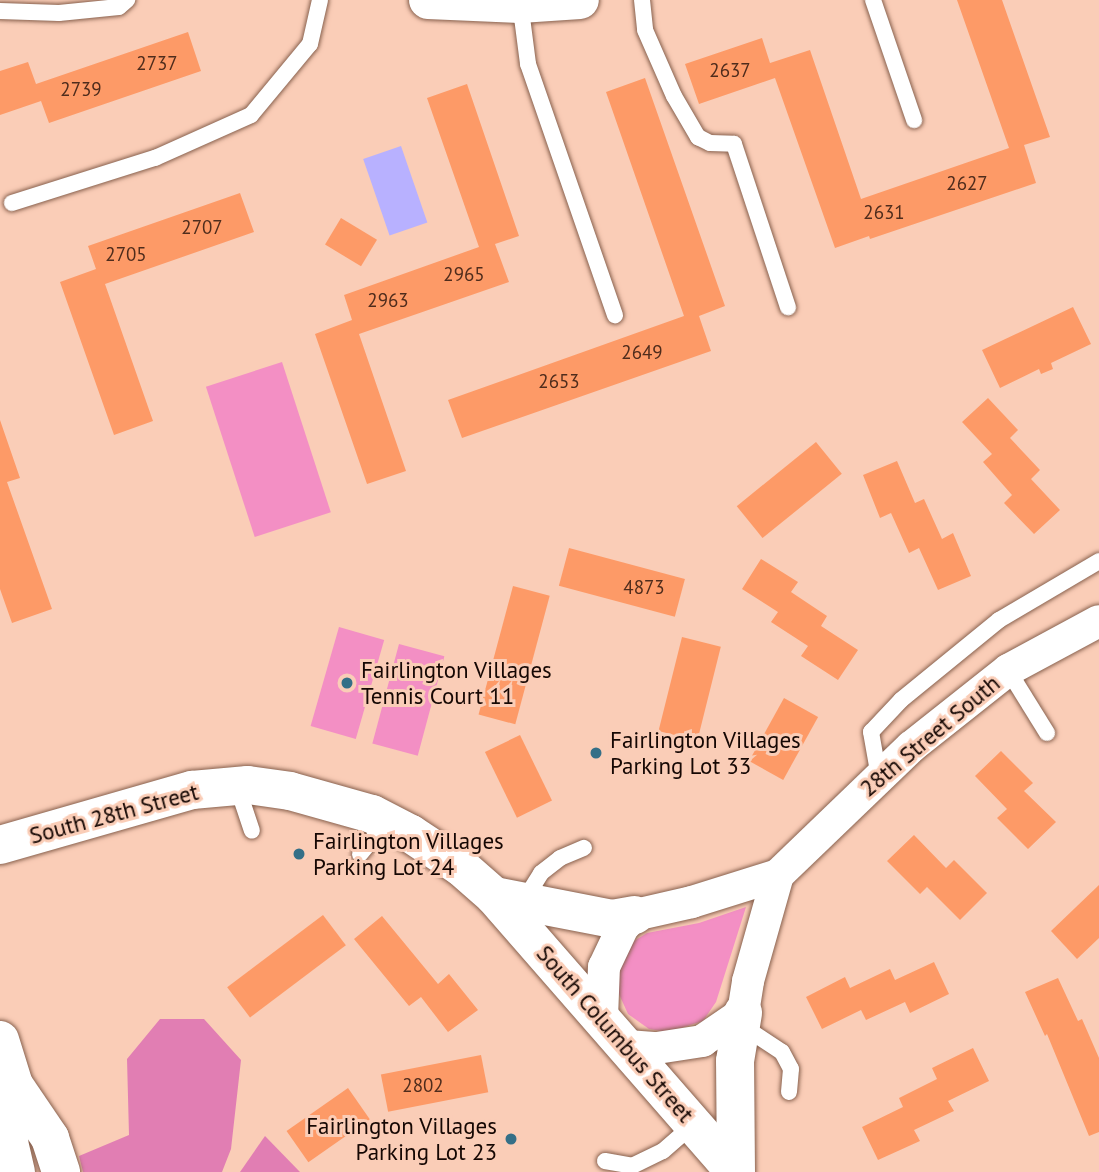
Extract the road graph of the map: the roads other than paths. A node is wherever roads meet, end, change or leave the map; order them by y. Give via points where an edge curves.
1 (127, 0) edge
2 (320, 0) edge
3 (428, 0) edge
4 (580, 0) edge
5 (642, 0) edge
6 (873, 0) edge
7 (520, 2) edge
8 (0, 11) edge
9 (914, 120) dead end
10 (12, 203) dead end
11 (788, 307) dead end
12 (615, 315) dead end
13 (1099, 561) edge
14 (1099, 621) edge
15 (1008, 670) junction
16 (1047, 733) dead end
17 (879, 777) junction
18 (237, 786) junction
19 (387, 822) junction
20 (253, 831) dead end
21 (0, 845) edge
22 (584, 848) dead end
23 (360, 854) dead end
24 (778, 875) junction
25 (509, 899) junction
26 (635, 915) junction
27 (602, 1018) junction
28 (742, 1019) junction
29 (0, 1040) edge
30 (627, 1046) junction
31 (14, 1085) junction
32 (789, 1092) dead end
33 (694, 1124) junction
34 (8, 1154) edge
35 (605, 1161) dead end
36 (61, 1172) edge
37 (736, 1172) edge

1 - 8 lane via 119,7 71,12
2 - 10 lane via 310,44 251,115 155,158
3 - 7 street
4 - 7 street
5 - 11 lane via 645,30 698,137 710,143 734,144
6 - 9 lane
7 - 12 lane via 528,64
13 - 17 lane via 999,620 901,700 871,732
14 - 15 street, 28th Street South
15 - 16 lane
15 - 17 street, 28th Street South
17 - 24 street, 28th Street South
18 - 19 street, South 28th Street via 290,791
18 - 20 lane
18 - 21 street, South 28th Street via 192,790
19 - 23 lane
19 - 25 street, South 28th Street
22 - 25 lane via 560,858
24 - 26 street, 28th Street South
24 - 28 street
25 - 26 street via 612,919
25 - 27 street, South Columbus Street
26 - 27 street via 623,927 604,967
27 - 30 street, South Columbus Street
28 - 30 street via 702,1041 657,1048
28 - 32 lane via 782,1052 791,1069
28 - 37 street via 736,1061
29 - 31 street
30 - 33 street, South Columbus Street
31 - 34 street
31 - 36 street via 50,1138
33 - 35 lane via 663,1151 632,1166
33 - 37 street, South Columbus Street

